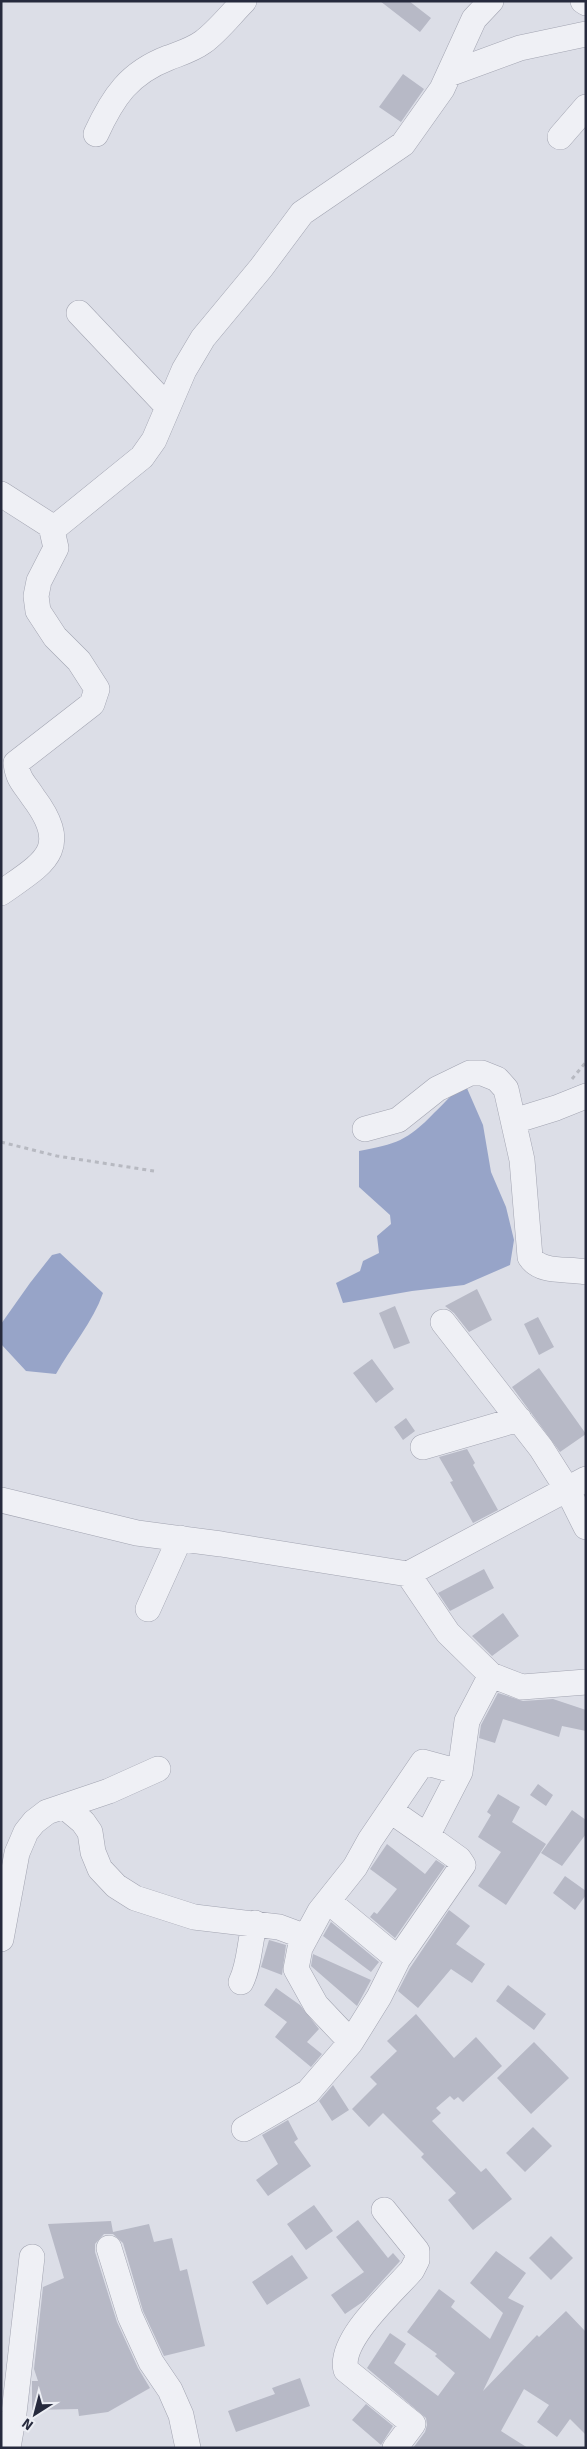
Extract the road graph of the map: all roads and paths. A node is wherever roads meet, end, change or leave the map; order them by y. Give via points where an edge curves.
1 (244, 1) edge
2 (491, 1) edge
3 (586, 34) edge
4 (449, 74) junction
5 (586, 107) edge
6 (96, 134) dead end
7 (560, 137) dead end
8 (78, 313) dead end
9 (167, 406) junction
10 (1, 494) edge
11 (52, 530) junction
12 (1, 893) edge
13 (586, 1096) edge
14 (514, 1121) junction
15 (365, 1129) dead end
16 (1, 1142) edge
17 (154, 1171) dead end
18 (586, 1272) edge
19 (443, 1322) dead end
20 (519, 1419) junction
21 (423, 1447) dead end
22 (576, 1484) edge
23 (1, 1500) edge
24 (586, 1527) edge
25 (180, 1538) junction
26 (408, 1574) junction
27 (148, 1609) dead end
28 (491, 1675) junction
29 (586, 1682) edge
30 (158, 1769) dead end
31 (460, 1772) junction
32 (65, 1807) junction
33 (391, 1811) junction
34 (426, 1836) junction
35 (328, 1901) junction
36 (255, 1924) junction
37 (306, 1937) junction
38 (1, 1939) edge
39 (398, 1959) junction
40 (241, 1982) dead end
41 (351, 2042) junction
42 (244, 2129) dead end
43 (384, 2210) dead end
44 (109, 2248) dead end
45 (32, 2258) dead end
46 (8, 2448) edge
47 (188, 2448) edge
48 (395, 2448) edge

1 - 6 street via 204,42 145,70 128,82 112,103
2 - 4 street via 474,19
3 - 4 street via 520,48
4 - 9 street via 403,144 302,213 203,338
5 - 7 street
8 - 9 street
9 - 11 street via 154,440 142,457
10 - 11 street via 51,526
11 - 12 street via 56,548 39,581 38,611 97,688 92,704 16,763 18,778 35,798 49,823 52,845 42,863
13 - 14 street
14 - 15 street via 506,1089 497,1079 482,1073 470,1073 437,1089 398,1120
14 - 18 street via 522,1160 530,1257 534,1263 547,1268
16 - 17 path via 57,1156
19 - 20 street
20 - 21 street
20 - 22 street via 541,1448
22 - 24 street
22 - 26 street
23 - 25 street via 137,1533
25 - 26 street
25 - 27 street
26 - 28 street via 448,1633
28 - 29 street via 522,1687
28 - 31 street via 467,1721
30 - 32 street
31 - 33 street via 423,1762
31 - 34 street
32 - 36 street via 90,1832 100,1870 135,1898 194,1917
32 - 38 street via 47,1812 26,1832 17,1853
33 - 34 street
33 - 35 street via 355,1867
34 - 39 street via 463,1865
35 - 37 street
35 - 39 street
36 - 37 street via 278,1927
36 - 40 street
37 - 41 street via 296,1969 316,2005
39 - 41 street
41 - 42 street via 308,2092
43 - 48 street via 417,2251 417,2260 412,2270 356,2334 345,2363 346,2370 413,2424
44 - 47 street via 130,2316 181,2415
45 - 46 street

